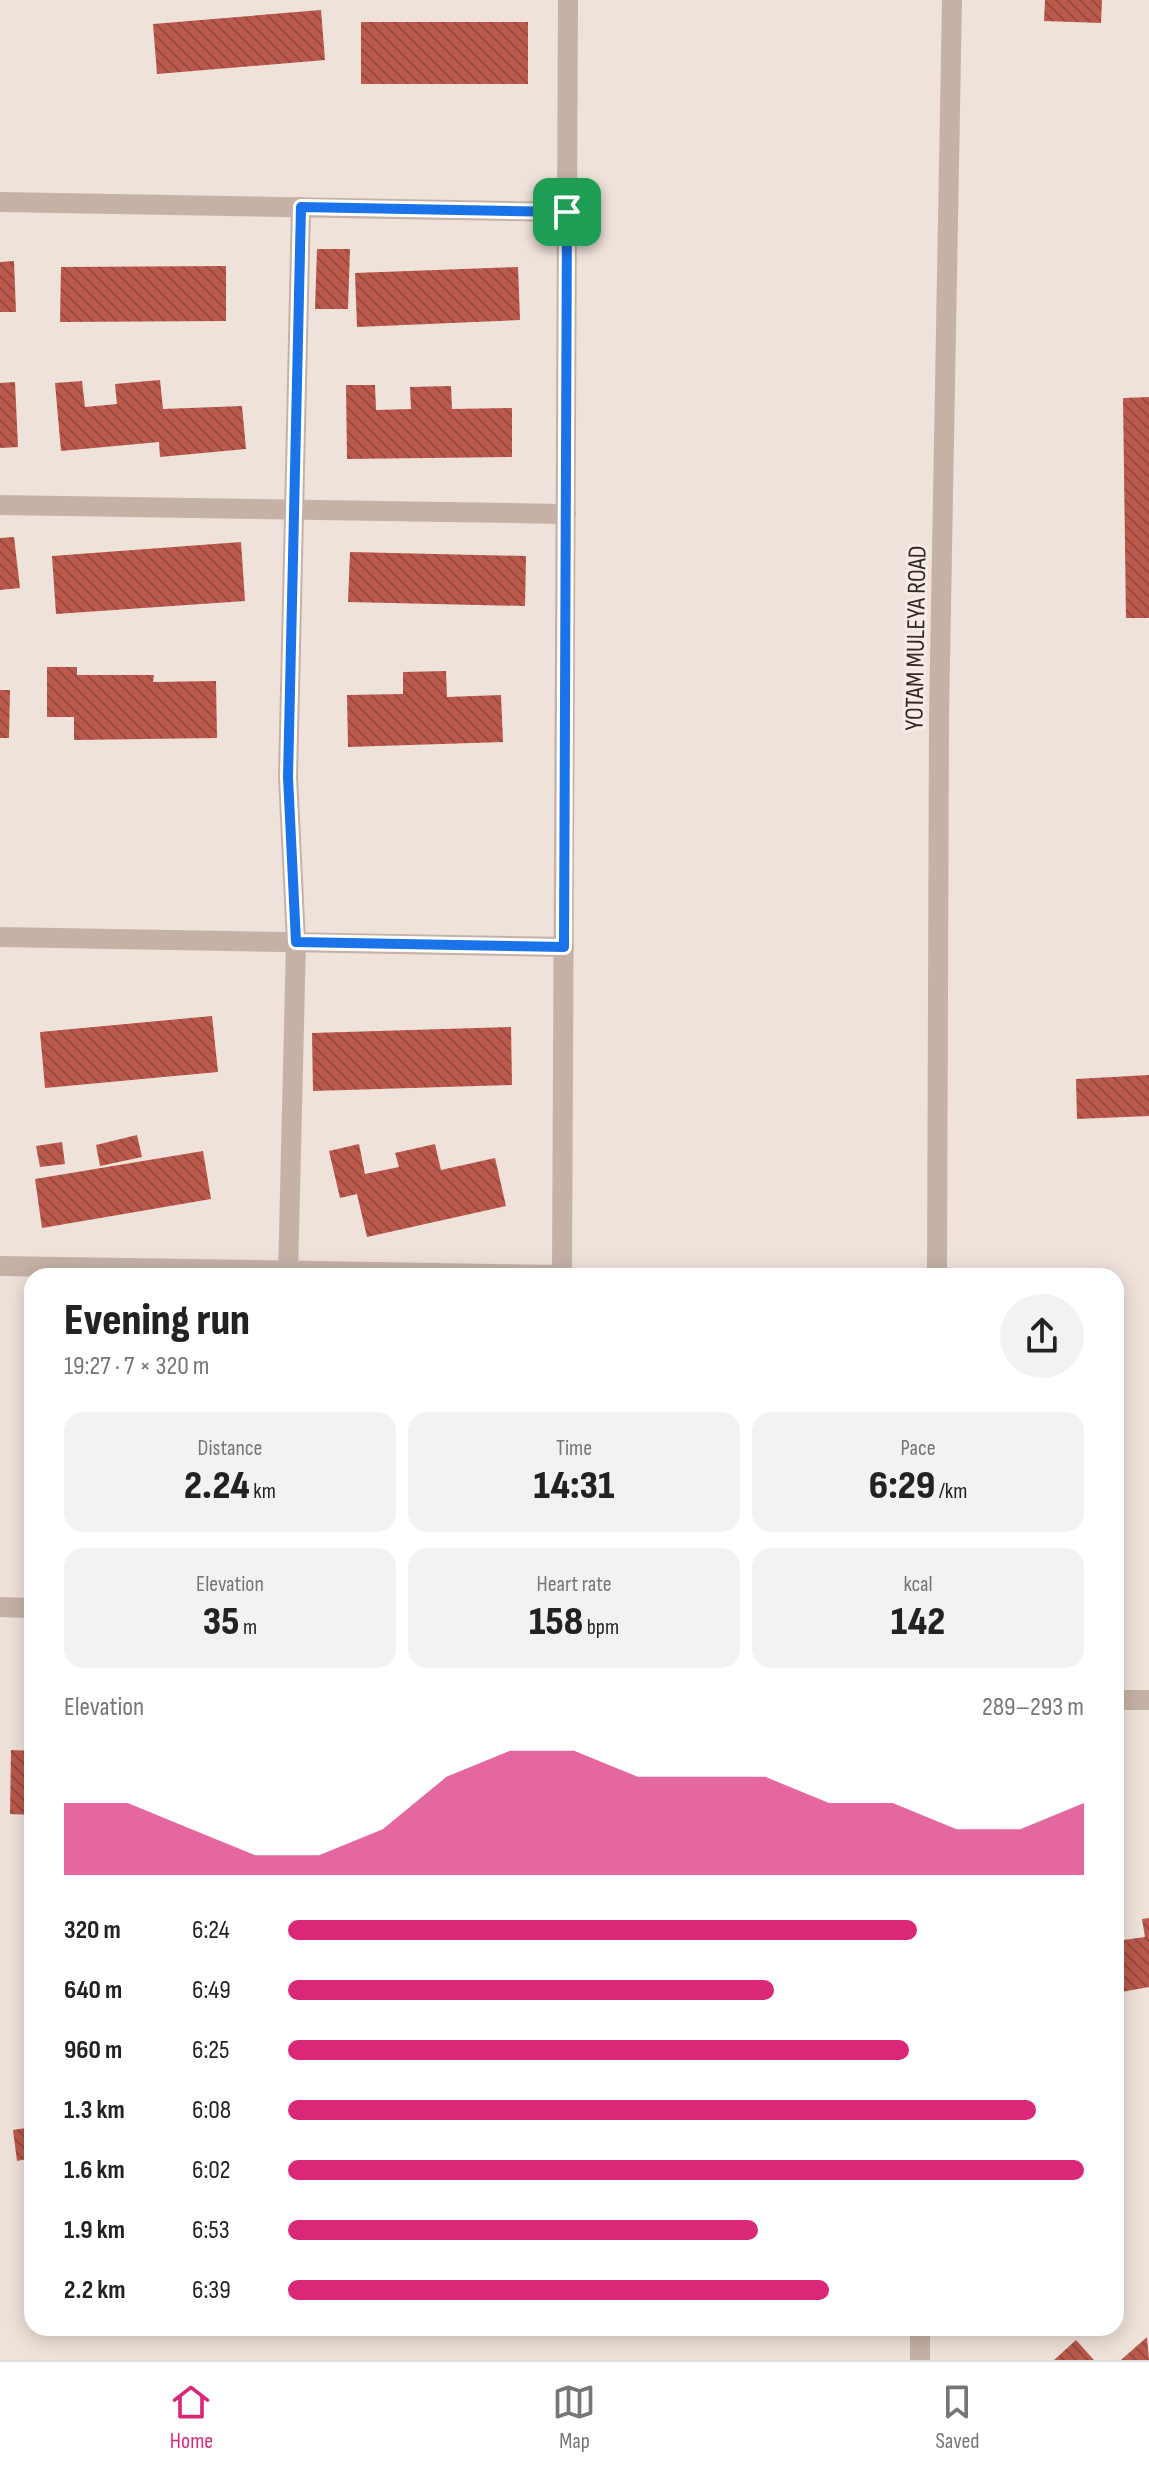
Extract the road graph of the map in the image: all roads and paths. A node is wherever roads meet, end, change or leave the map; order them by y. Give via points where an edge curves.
1 (568, 0) edge
2 (952, 0) edge
3 (0, 202) edge
4 (301, 207) junction
5 (567, 212) junction
6 (0, 505) edge
7 (295, 510) junction
8 (566, 514) junction
9 (0, 937) edge
10 (296, 942) junction
11 (564, 947) junction
12 (0, 1266) edge
13 (72, 1268) edge
14 (288, 1268) edge
15 (562, 1268) edge
16 (937, 1268) edge
17 (0, 1607) edge
18 (24, 1608) edge
19 (1124, 1700) edge
20 (1149, 1700) edge
21 (920, 2336) edge
22 (920, 2360) edge

1 - 5 street
2 - 16 street, YOTAM MULEYA ROAD via 939,716
3 - 4 street
4 - 5 street
4 - 7 street
5 - 8 street
6 - 7 street
7 - 8 street
7 - 10 street via 288,777
8 - 11 street
9 - 10 street
10 - 11 street
10 - 14 street
11 - 15 street
12 - 13 street
17 - 18 street
19 - 20 street
21 - 22 street

